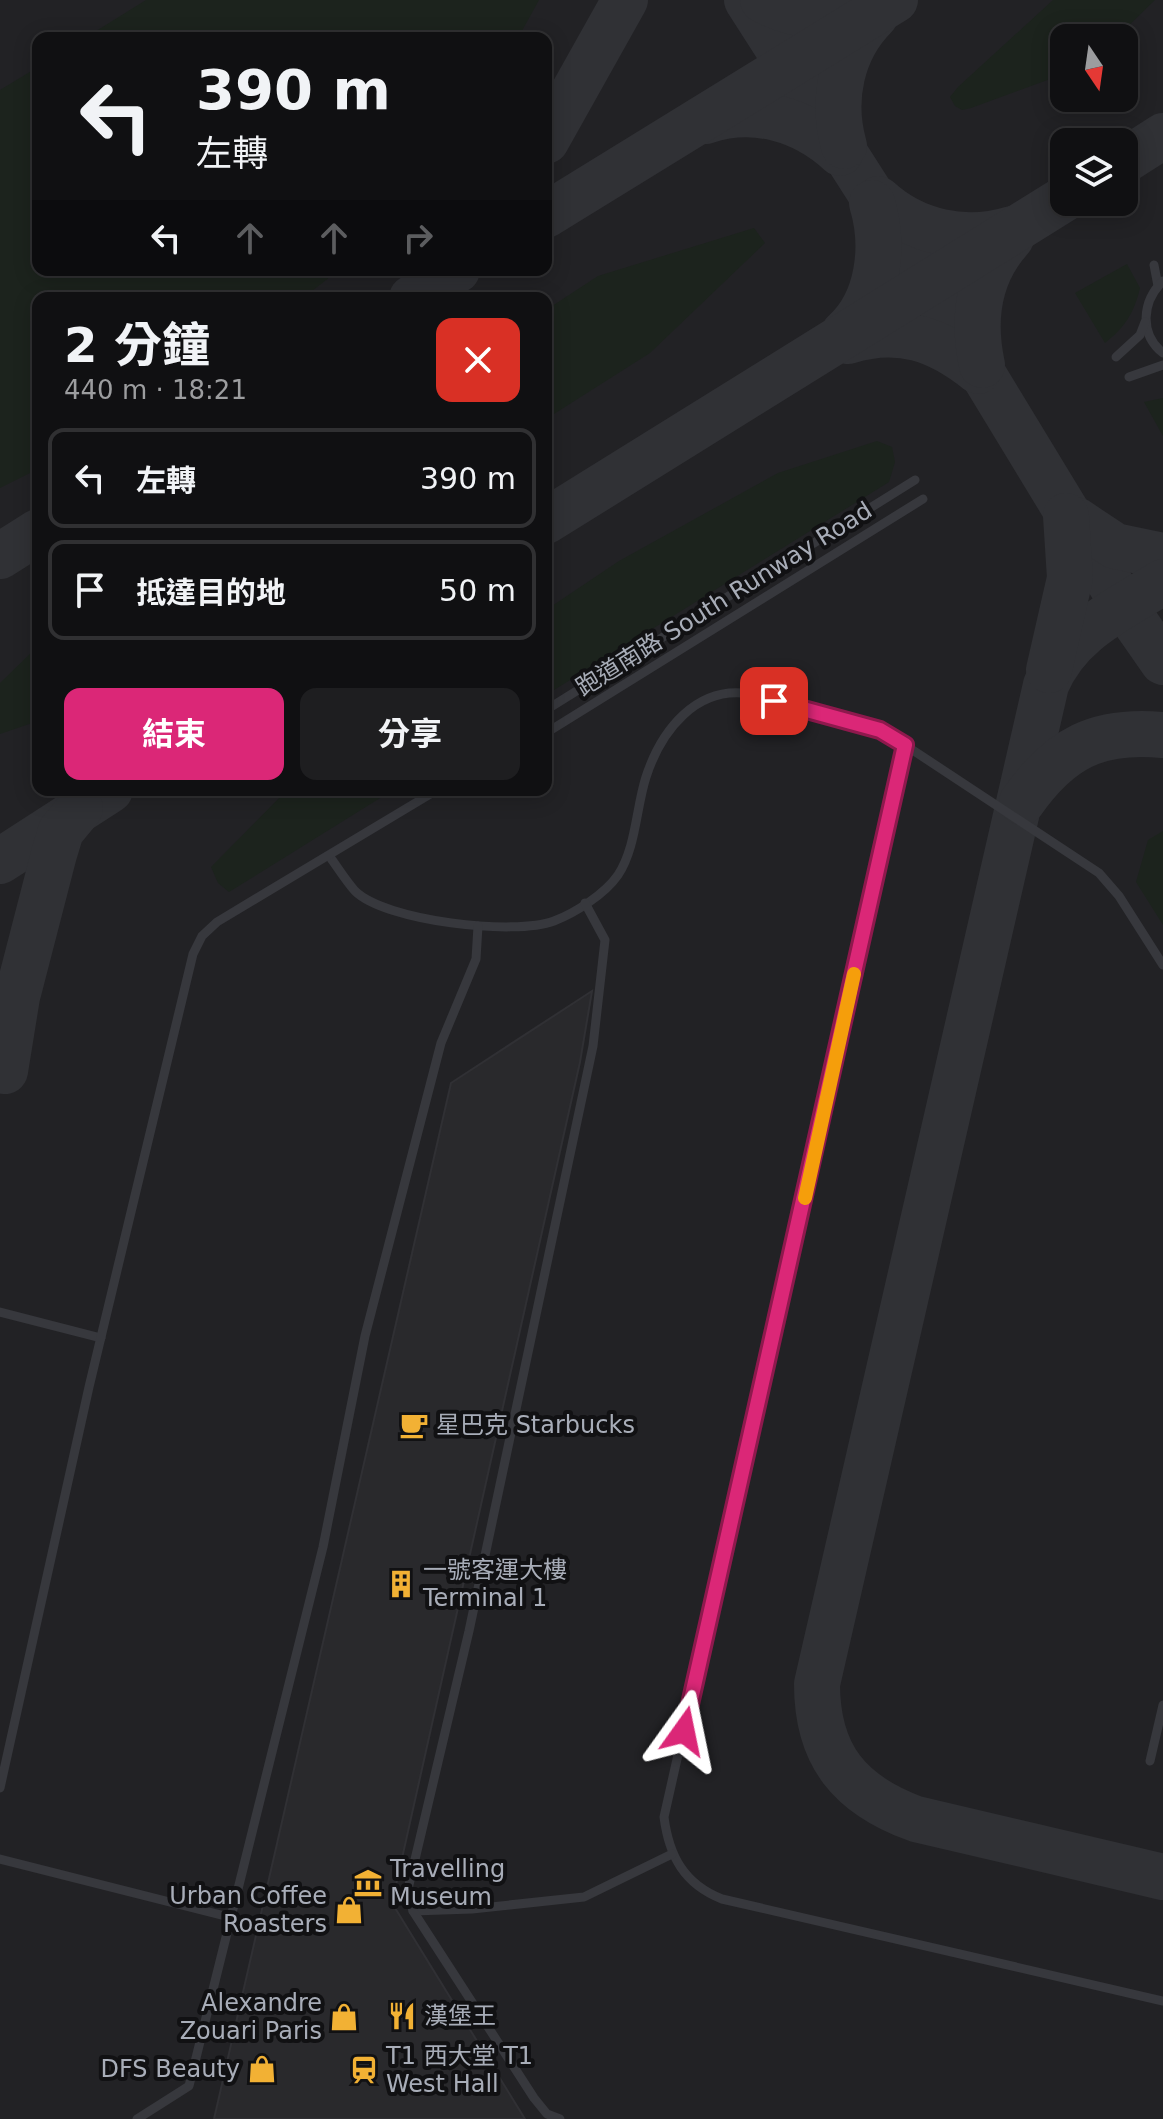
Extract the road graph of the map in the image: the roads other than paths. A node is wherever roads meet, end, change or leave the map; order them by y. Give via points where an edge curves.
1 (1154, 265) dead end
2 (1161, 283) edge
3 (1145, 322) junction
4 (1163, 353) edge
5 (1116, 357) dead end
6 (1163, 365) edge
7 (1129, 377) dead end
8 (915, 480) dead end
9 (923, 499) dead end
10 (552, 706) edge
11 (552, 729) edge
12 (905, 745) junction
13 (427, 796) edge
14 (330, 857) junction
15 (585, 903) junction
16 (478, 926) junction
17 (1163, 965) edge
18 (0, 1312) edge
19 (101, 1338) junction
20 (1163, 1705) edge
21 (1150, 1761) dead end
22 (0, 1788) edge
23 (672, 1854) junction
24 (0, 1859) edge
25 (413, 1911) junction
26 (233, 1918) junction
27 (1163, 2001) edge
28 (137, 2119) edge
29 (560, 2119) edge

1 - 2 lane
2 - 3 lane via 1146,307
3 - 4 lane
3 - 5 lane via 1140,335
6 - 7 lane
8 - 10 lane, 跑道南路 South Runway Road
9 - 11 lane, 跑道南路 South Runway Road
12 - 15 lane via 880,730 748,693 703,702 677,719 665,737 646,778 623,867
12 - 17 lane via 1099,873
12 - 23 lane via 664,1817
13 - 14 lane
14 - 16 lane via 357,893 422,917
14 - 19 lane via 217,922 193,954
15 - 16 lane via 555,921
15 - 25 lane via 605,940 593,1046 469,1631 408,1889
16 - 26 lane via 476,959 441,1043 365,1336 323,1547
18 - 19 lane
19 - 22 lane
20 - 21 lane
23 - 25 lane via 584,1897
23 - 27 lane via 684,1874 722,1899
24 - 26 lane
25 - 29 lane via 534,2098 547,2114
26 - 28 lane via 189,2086

